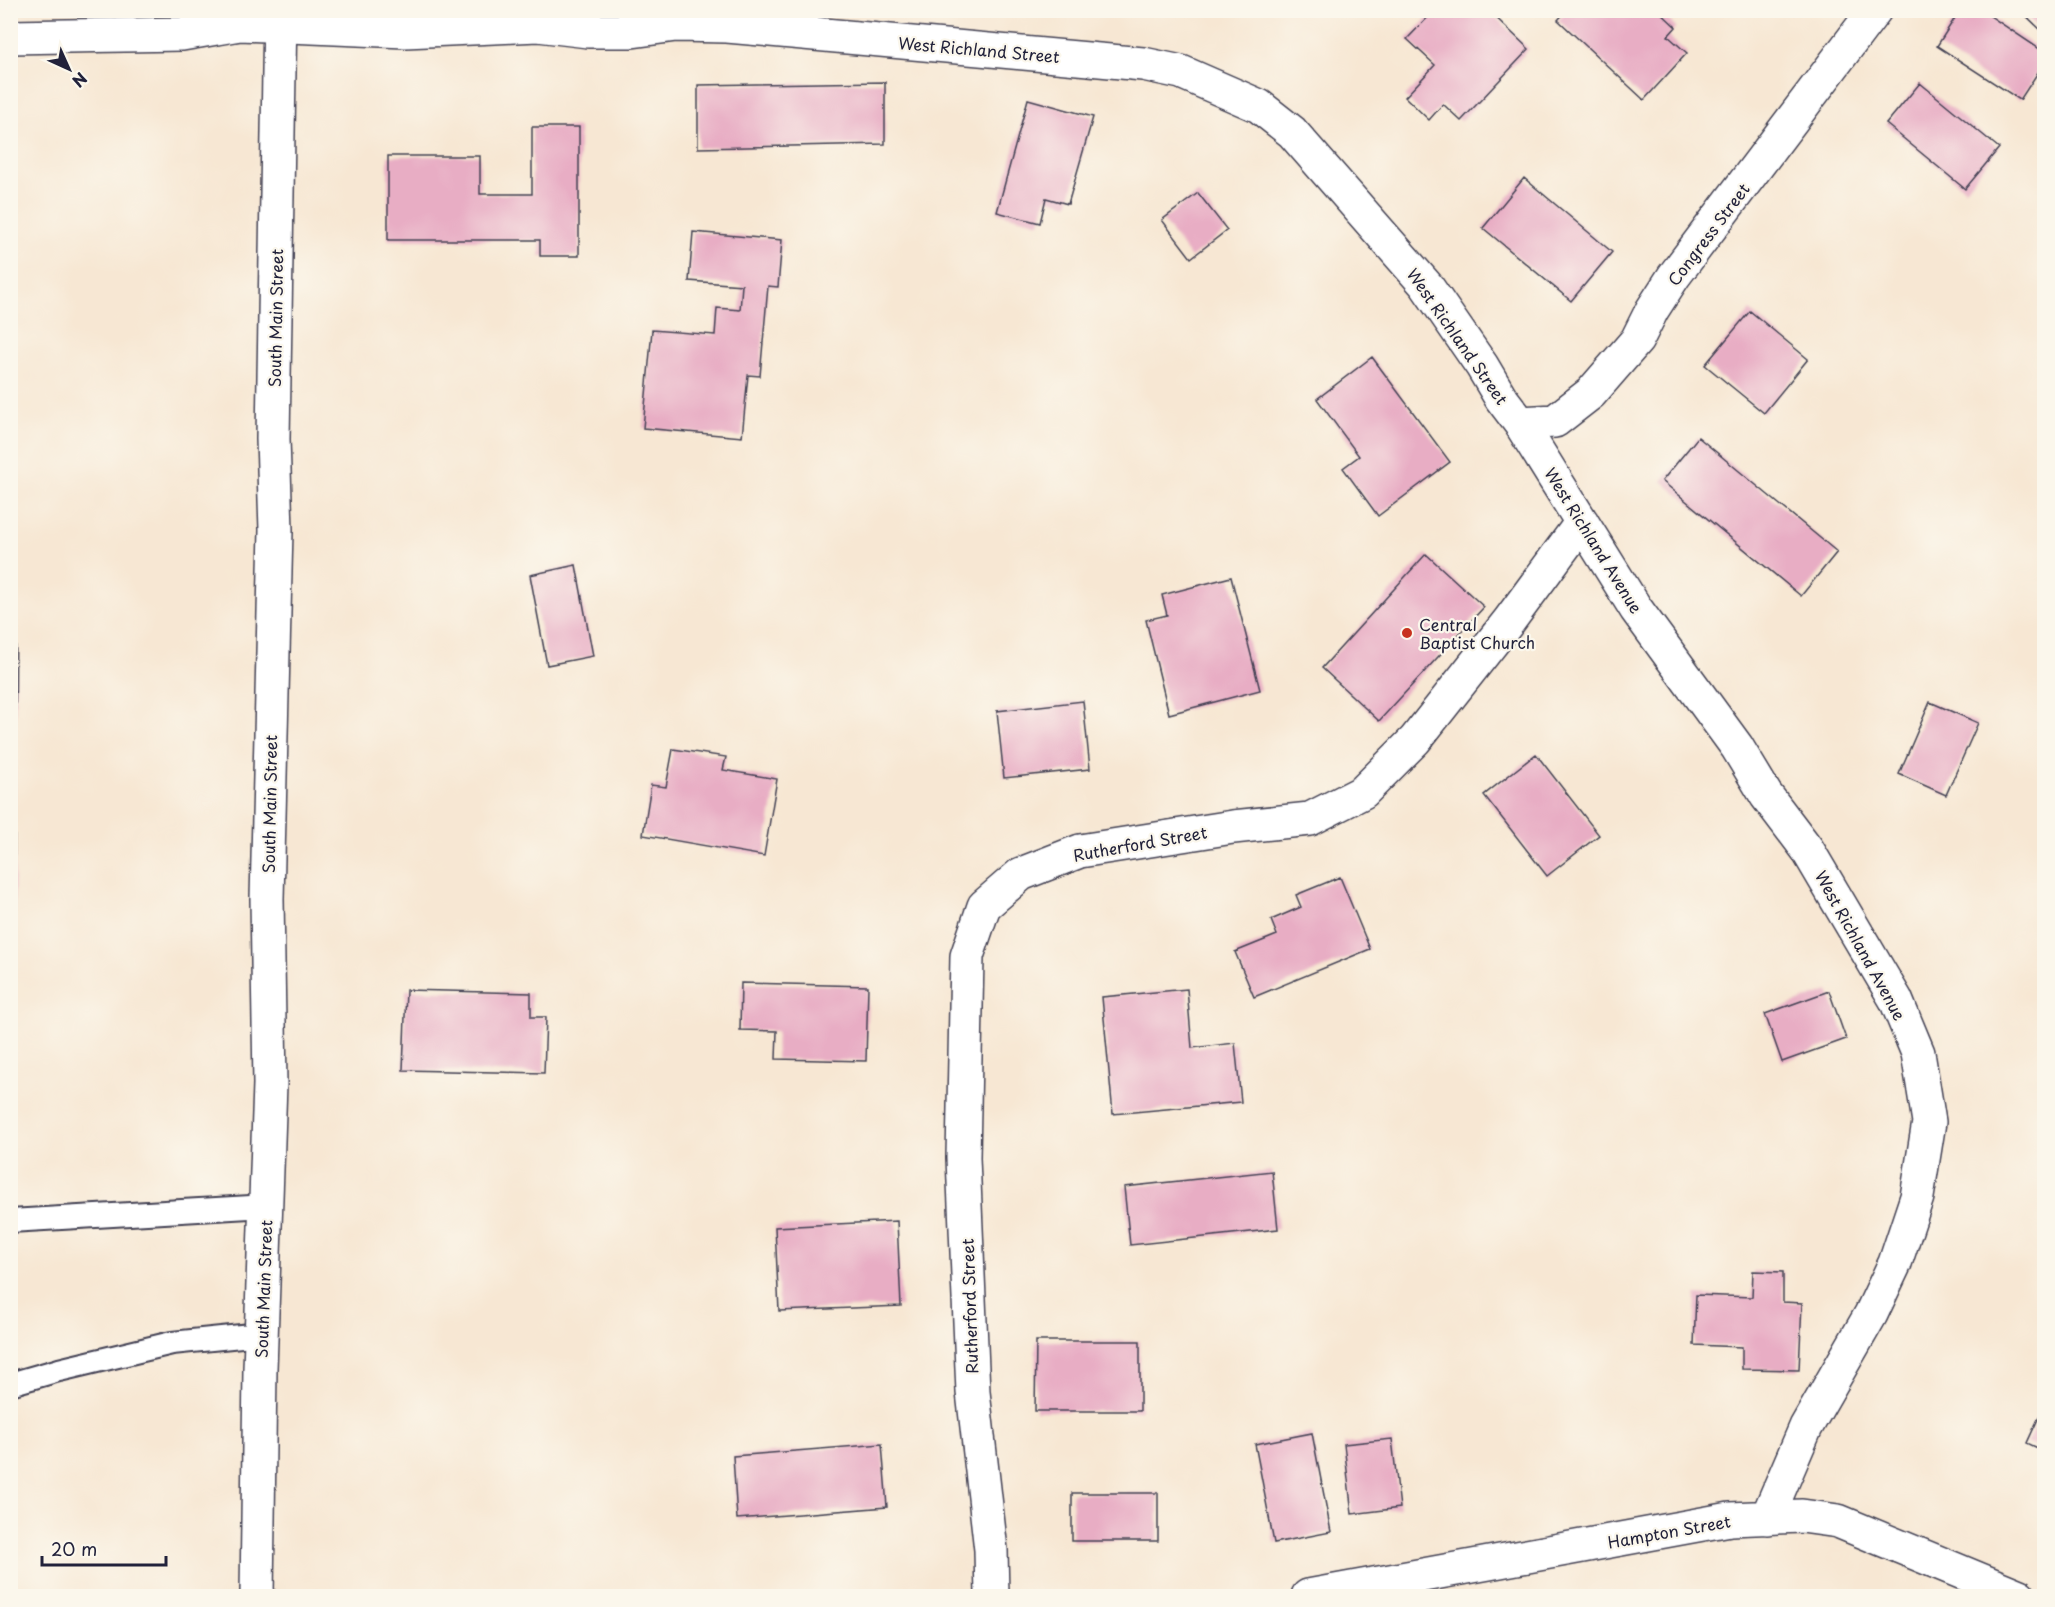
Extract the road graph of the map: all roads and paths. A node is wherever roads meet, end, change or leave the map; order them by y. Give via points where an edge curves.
1 (1875, 10) edge
2 (280, 18) edge
3 (10, 37) edge
4 (1520, 423) junction
5 (1582, 522) junction
6 (266, 1206) junction
7 (10, 1221) edge
8 (261, 1334) junction
9 (10, 1384) edge
10 (1767, 1518) junction
11 (257, 1596) edge
12 (992, 1596) edge
13 (1308, 1596) edge
14 (2019, 1596) edge

1 - 4 street, Congress Street via 1674,276 1637,340 1591,393 1556,421
2 - 3 street, West Richland Street via 182,34
2 - 4 street, West Richland Street via 405,31 538,25 599,31 727,26 1143,64 1181,72 1259,106 1292,132 1426,285
2 - 6 street, South Main Street
4 - 5 street, West Richland Avenue
5 - 10 street, West Richland Avenue via 1636,609 1807,849 1896,1000 1918,1053 1929,1122 1917,1197 1895,1263 1871,1314 1806,1426
5 - 12 street, Rutherford Street via 1415,740 1363,792 1310,819 1080,851 1022,874 984,906 967,956 963,1158 973,1392 991,1550
6 - 7 lane
6 - 8 street, South Main Street
8 - 9 lane via 172,1343
8 - 11 street, South Main Street
10 - 13 street, Hampton Street via 1730,1519
10 - 14 street, Hampton Street via 1802,1516 1838,1521

